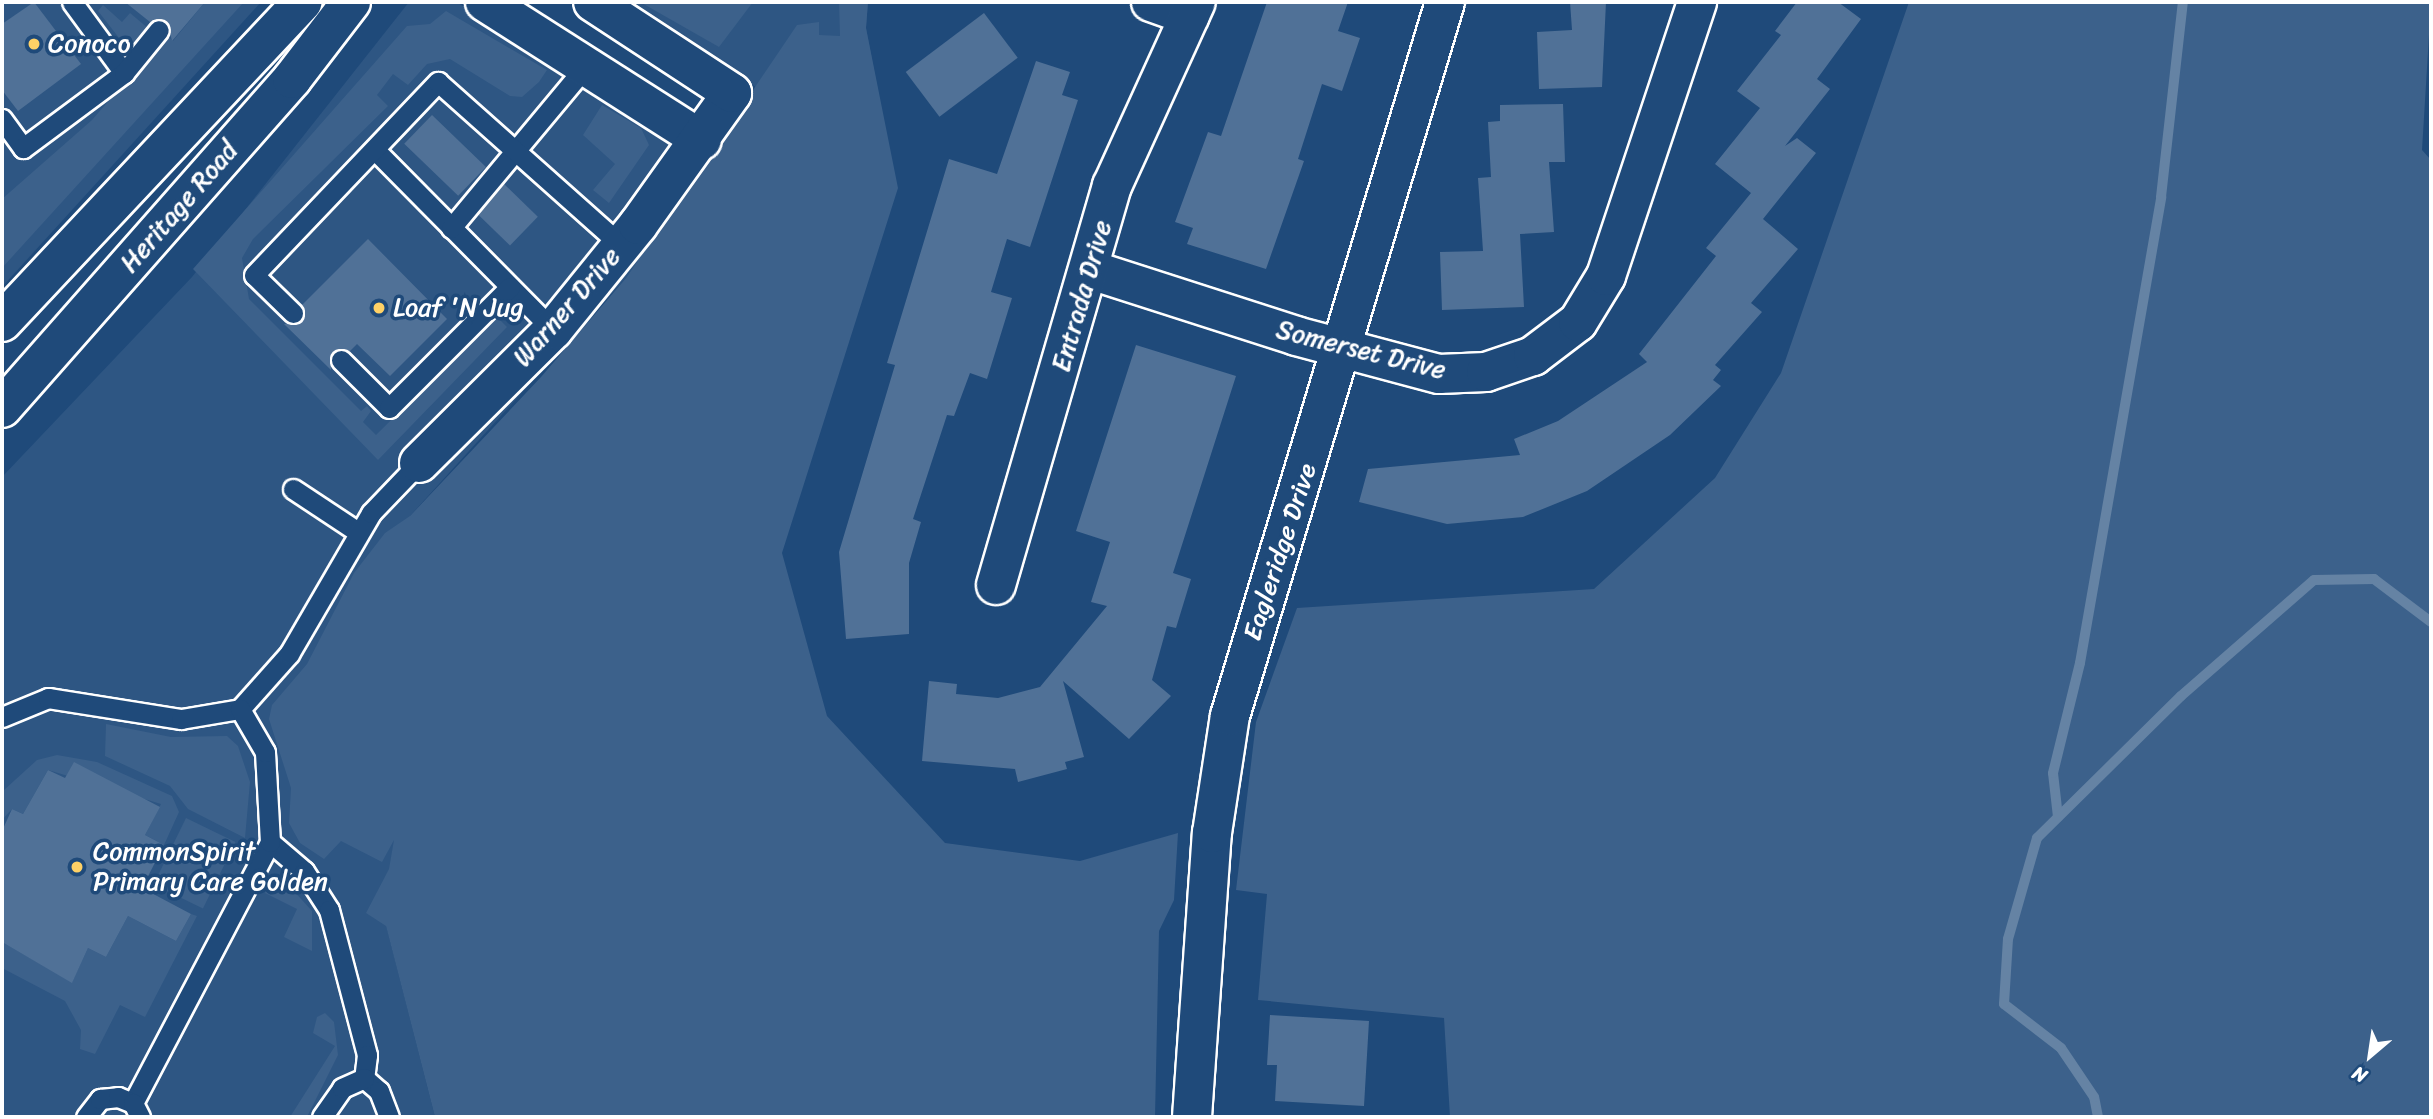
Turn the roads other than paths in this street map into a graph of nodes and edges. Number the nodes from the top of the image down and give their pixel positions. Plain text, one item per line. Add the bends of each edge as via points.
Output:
1 (303, 2) edge
2 (351, 2) edge
3 (485, 2) edge
4 (593, 2) edge
5 (1151, 2) edge
6 (1445, 2) edge
7 (1697, 2) edge
8 (76, 4) edge
9 (1193, 9) edge
10 (159, 30) dead end
11 (586, 66) junction
12 (124, 72) junction
13 (2, 120) edge
14 (702, 140) junction
15 (375, 150) junction
16 (514, 152) junction
17 (452, 228) junction
18 (622, 246) junction
19 (1091, 270) junction
20 (510, 287) junction
21 (293, 313) dead end
22 (2, 322) edge
23 (553, 330) junction
24 (1341, 348) junction
25 (341, 360) dead end
26 (2, 408) edge
27 (419, 463) joint
28 (293, 489) dead end
29 (358, 532) junction
30 (996, 586) dead end
31 (240, 709) junction
32 (2, 717) edge
33 (270, 842) junction
34 (364, 1078) junction
35 (137, 1110) edge
36 (86, 1117) edge
37 (322, 1117) edge
38 (389, 1117) edge
39 (1192, 1117) edge

1 - 22 street, Heritage Road
2 - 26 street, Heritage Road via 308,61
3 - 11 street
4 - 14 street, Warner Drive via 732,93
5 - 9 street, Entrada Drive
6 - 24 street, Eagleridge Drive
7 - 24 street, Somerset Drive via 1627,224 1578,322 1533,356 1486,372 1439,374
8 - 12 lane
9 - 19 street, Entrada Drive via 1112,186
10 - 12 lane
11 - 14 street
11 - 16 lane
12 - 13 lane via 23,148
14 - 18 street, Warner Drive
15 - 16 lane via 438,82
15 - 17 lane
15 - 21 lane via 254,275
16 - 17 lane
16 - 18 lane
17 - 20 lane
18 - 23 street, Warner Drive
19 - 24 street, Somerset Drive
19 - 30 street, Entrada Drive
20 - 23 lane
20 - 25 lane via 389,408
23 - 27 street, Warner Drive
24 - 39 street, Eagleridge Drive via 1230,716 1212,833
27 - 29 lane
28 - 29 lane
29 - 31 lane via 289,654
31 - 32 lane via 181,719 48,698
31 - 33 lane via 265,752
33 - 34 lane via 304,870 329,910 366,1055
33 - 35 lane
34 - 37 lane via 342,1088
34 - 38 lane via 379,1091
35 - 36 lane via 100,1099

